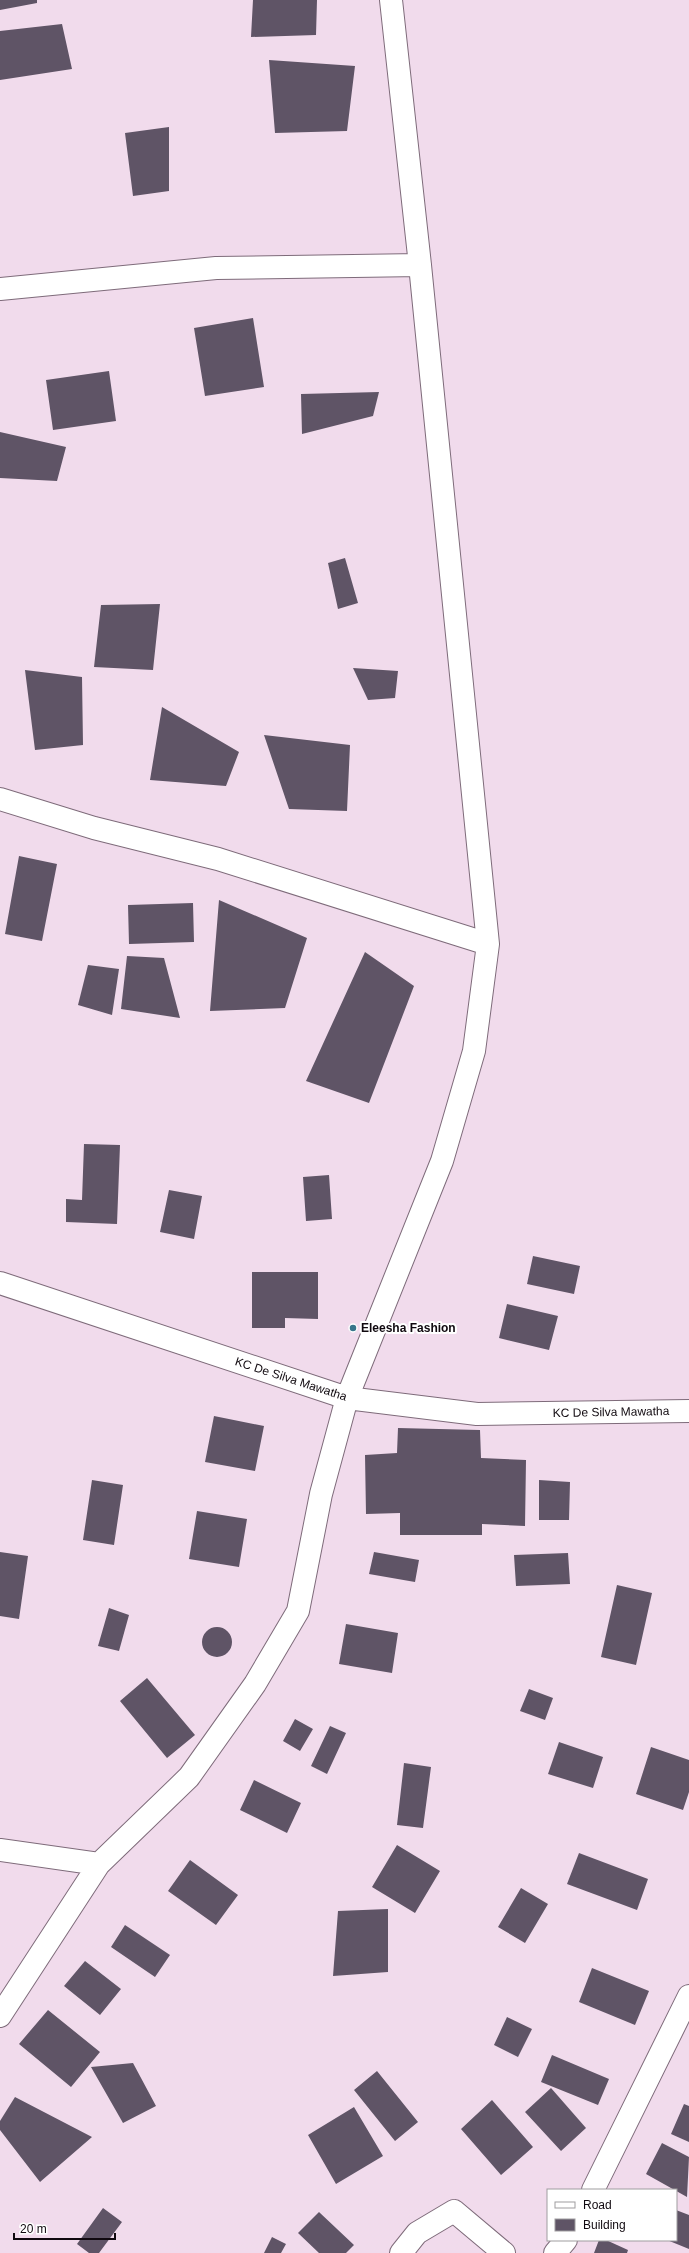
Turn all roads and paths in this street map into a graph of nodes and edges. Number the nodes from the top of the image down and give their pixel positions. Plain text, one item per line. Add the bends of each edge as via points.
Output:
1 (391, 0) edge
2 (420, 265) junction
3 (0, 289) edge
4 (0, 799) edge
5 (488, 944) junction
6 (0, 1283) edge
7 (347, 1398) junction
8 (689, 1411) edge
9 (0, 1850) edge
10 (99, 1864) junction
11 (689, 1996) edge
12 (0, 2016) edge
13 (593, 2189) edge
14 (565, 2241) edge
15 (401, 2253) edge
16 (504, 2253) edge
17 (555, 2253) edge

1 - 2 street
2 - 3 street via 216,268
2 - 5 street
4 - 5 street via 94,828 218,859
5 - 7 street via 474,1051 442,1161
6 - 7 street, KC De Silva Mawatha
7 - 8 street, KC De Silva Mawatha via 477,1414
7 - 10 street via 321,1494 298,1611 256,1684 189,1777
9 - 10 street
10 - 12 street
11 - 13 street
14 - 17 street
15 - 16 street via 416,2233 454,2211

